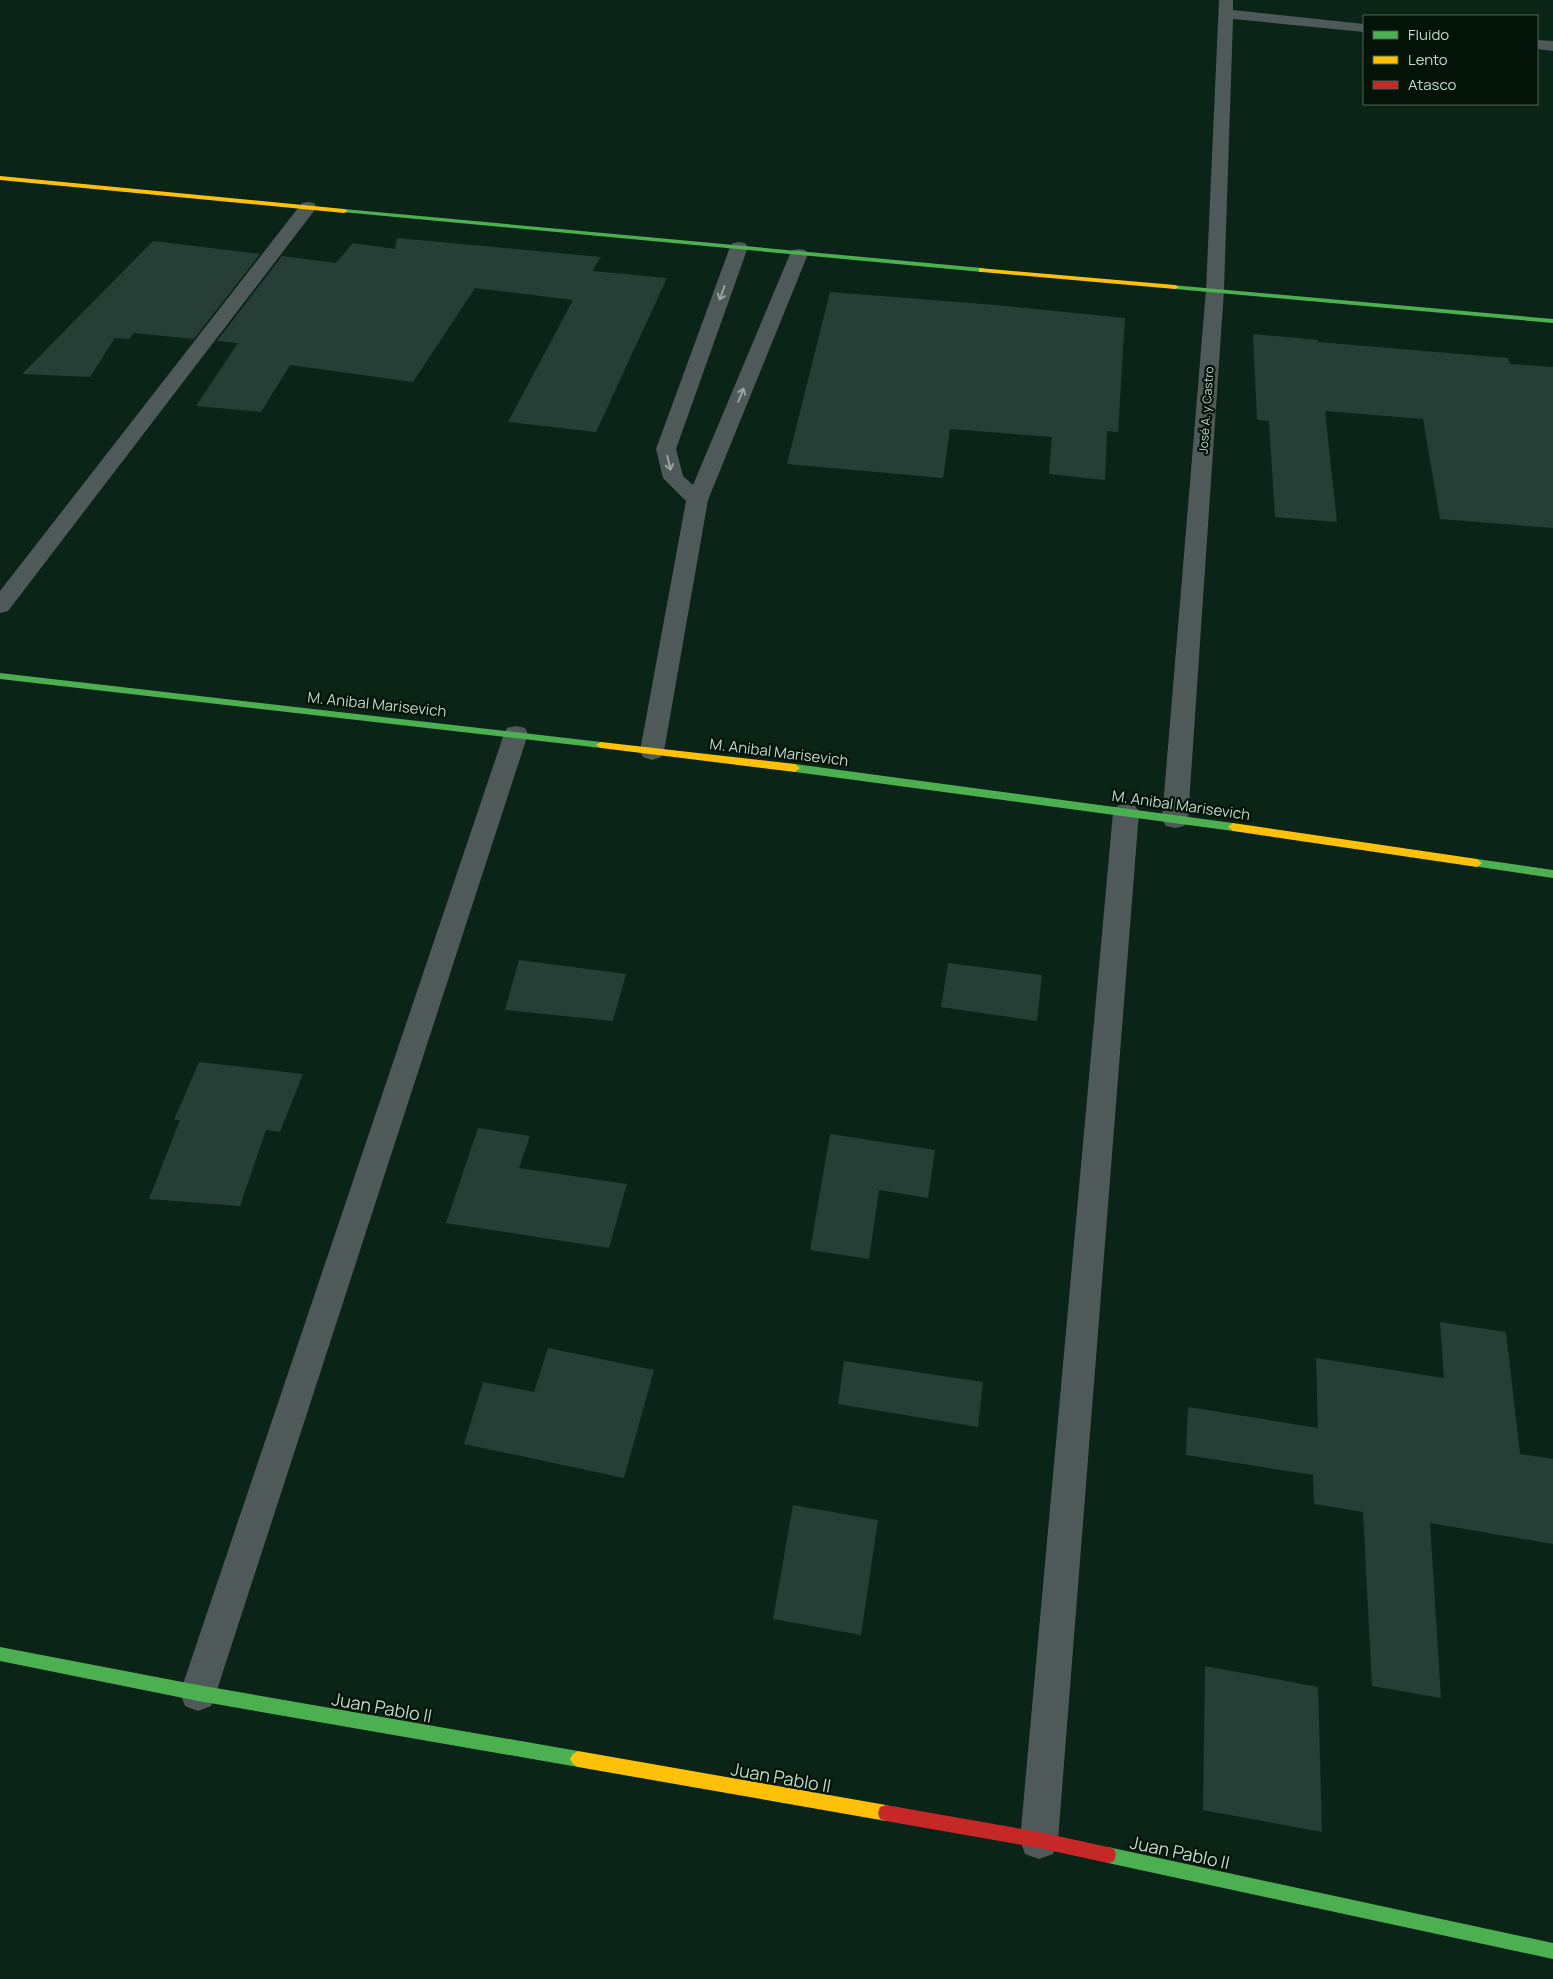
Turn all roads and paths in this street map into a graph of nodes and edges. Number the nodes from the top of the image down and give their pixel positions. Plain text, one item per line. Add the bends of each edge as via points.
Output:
1 (1225, 7) edge
2 (1363, 28) edge
3 (1538, 45) edge
4 (1553, 46) edge
5 (0, 178) edge
6 (308, 207) junction
7 (739, 247) junction
8 (798, 254) junction
9 (1215, 290) junction
10 (1553, 321) edge
11 (697, 500) junction
12 (0, 606) edge
13 (0, 676) edge
14 (516, 734) junction
15 (652, 751) junction
16 (1126, 812) junction
17 (1175, 819) junction
18 (1553, 874) edge
19 (0, 1654) edge
20 (198, 1693) junction
21 (1039, 1840) junction
22 (1553, 1951) edge

1 - 2 street
1 - 9 street, José A. y Castro
3 - 4 street
5 - 6 street
6 - 7 street
6 - 12 street
7 - 8 street
7 -> 11 street via 666,449 672,478
8 - 9 street
11 -> 8 street
9 - 10 street
9 - 17 street, José A. y Castro
11 - 15 street
13 - 14 street, M. Anibal Marisevich
14 - 15 street, M. Anibal Marisevich
14 - 20 street
15 - 16 street, M. Anibal Marisevich
16 - 17 street, M. Anibal Marisevich
16 - 21 street
17 - 18 street, M. Anibal Marisevich
19 - 20 street, Juan Pablo II
20 - 21 street, Juan Pablo II
21 - 22 street, Juan Pablo II

